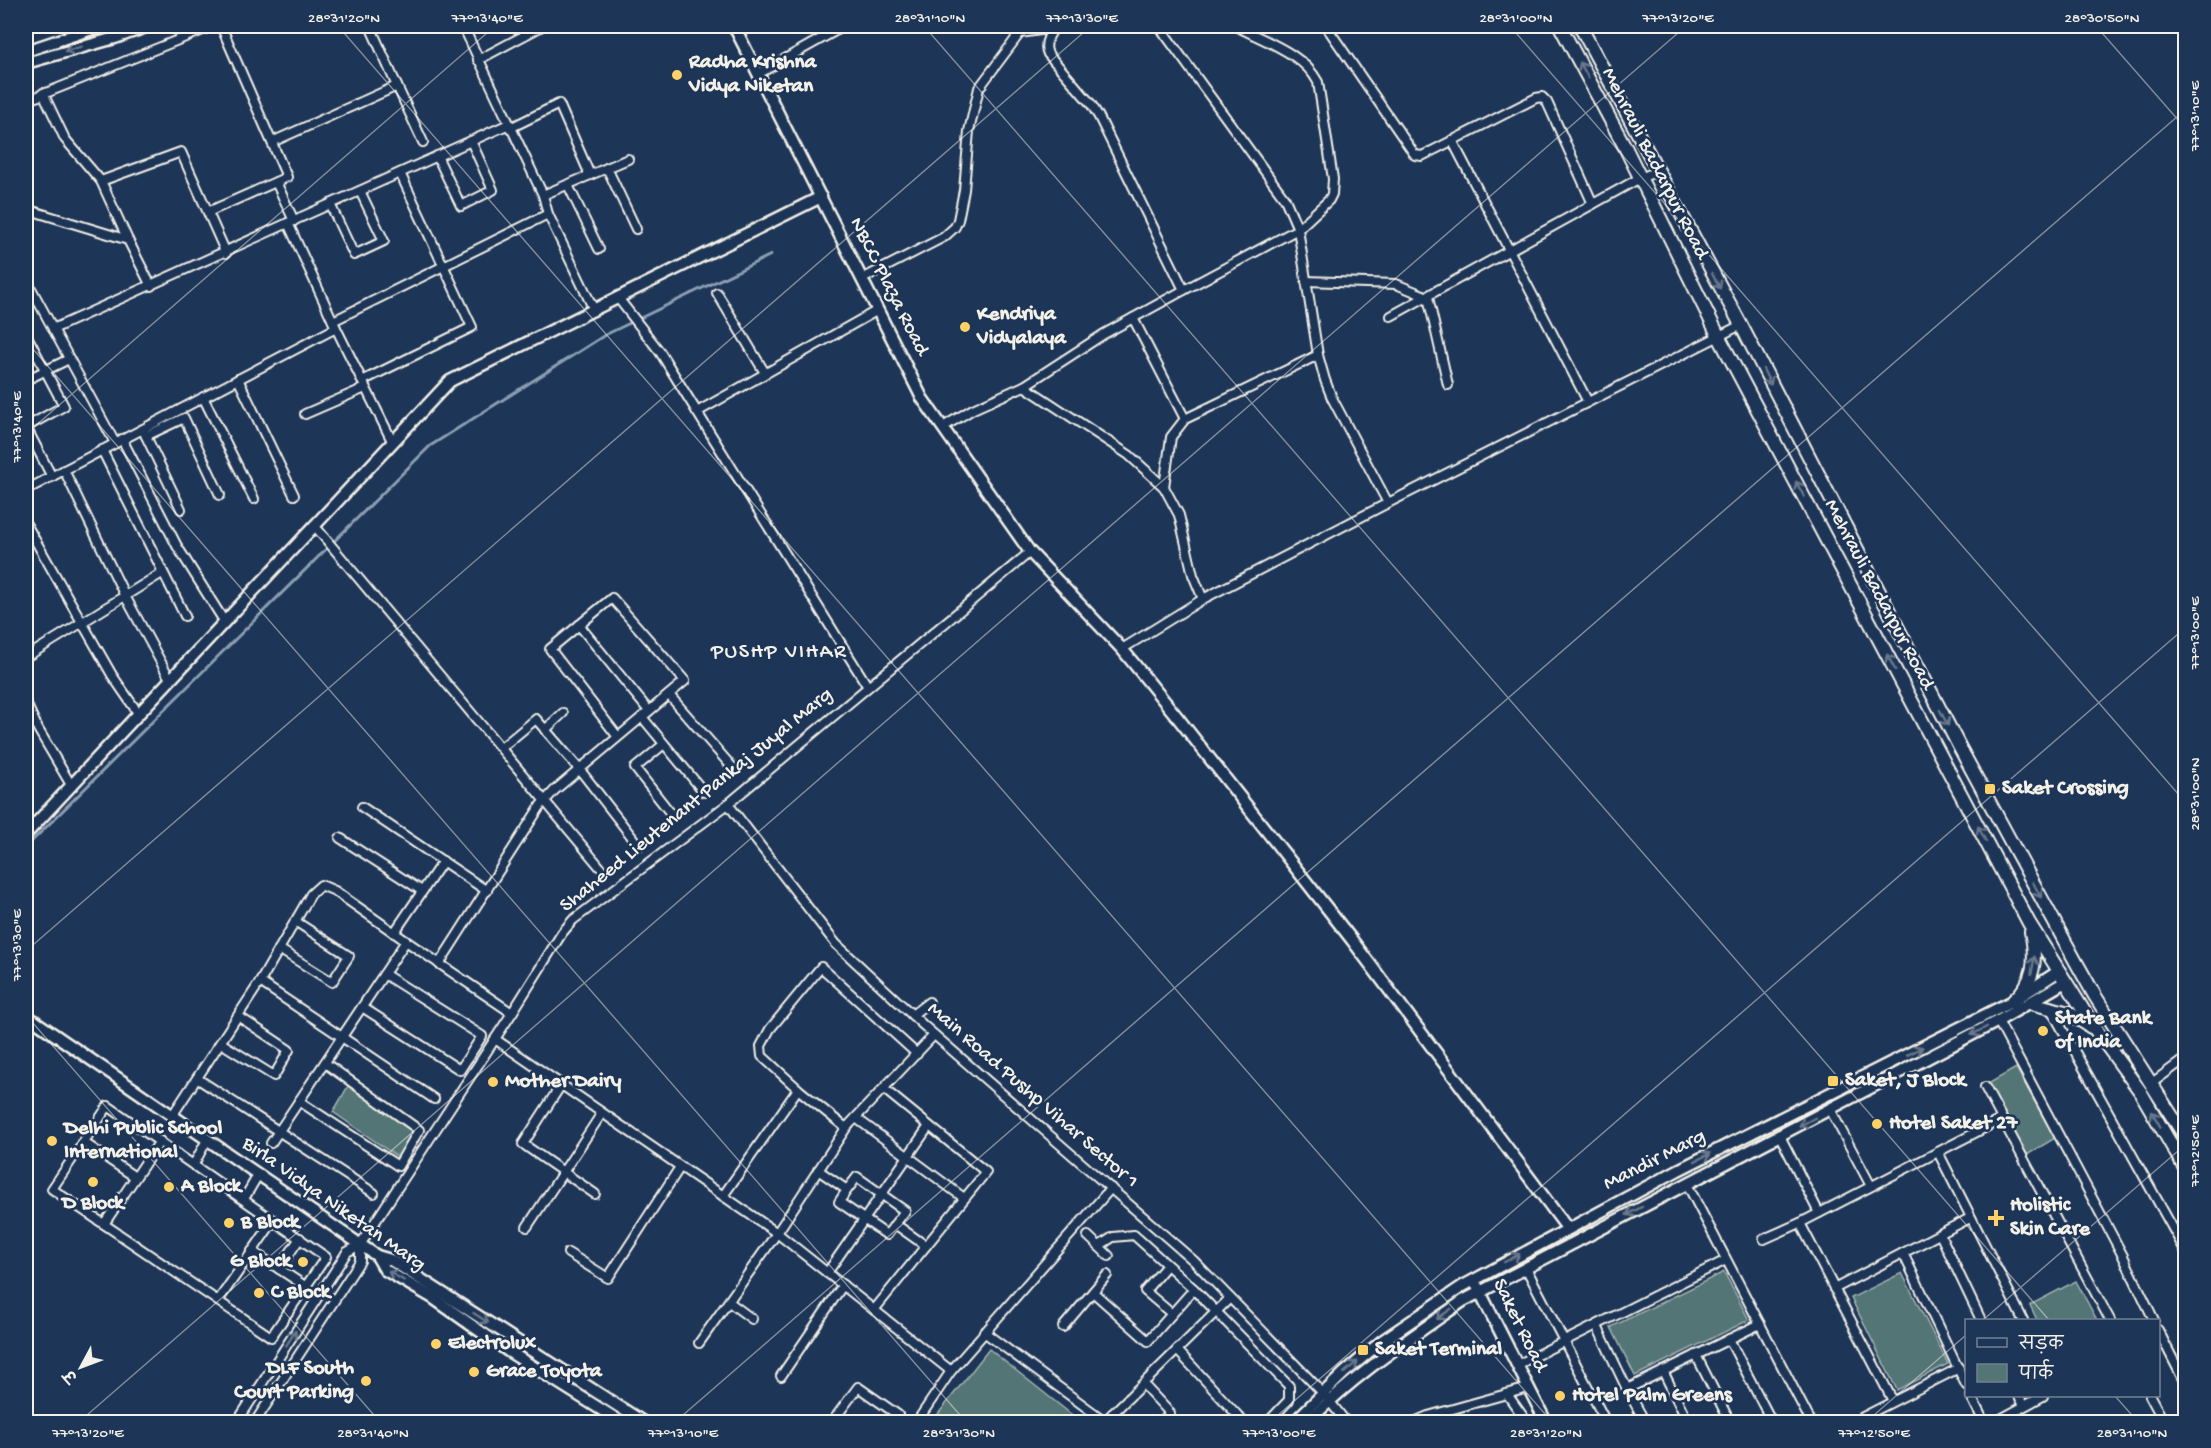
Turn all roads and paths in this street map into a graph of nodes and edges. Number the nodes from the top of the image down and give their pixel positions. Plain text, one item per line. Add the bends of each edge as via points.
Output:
1 (99, 26) edge
2 (149, 26) edge
3 (213, 26) edge
4 (221, 26) edge
5 (370, 26) edge
6 (463, 26) edge
7 (542, 26) edge
8 (734, 26) edge
9 (821, 26) edge
10 (844, 26) edge
11 (1160, 26) edge
12 (1236, 26) edge
13 (1326, 26) edge
14 (1560, 26) edge
15 (1580, 26) edge
16 (137, 27) edge
17 (1055, 27) edge
18 (526, 29) edge
19 (826, 35) junction
20 (26, 51) edge
21 (478, 60) junction
22 (26, 63) edge
23 (758, 74) junction
24 (397, 86) junction
25 (43, 93) junction
26 (26, 101) edge
27 (509, 126) junction
28 (1452, 140) junction
29 (471, 141) junction
30 (272, 142) junction
31 (423, 142) dead end
32 (437, 156) junction
33 (628, 159) dead end
34 (607, 168) junction
35 (1658, 171) junction
36 (400, 173) junction
37 (590, 175) junction
38 (1640, 178) junction
39 (101, 181) junction
40 (276, 182) junction
41 (568, 184) junction
42 (360, 191) junction
43 (543, 195) junction
44 (821, 196) junction
45 (330, 204) junction
46 (1593, 204) junction
47 (26, 209) edge
48 (208, 212) junction
49 (548, 214) junction
50 (291, 222) junction
51 (636, 229) dead end
52 (1298, 229) junction
53 (128, 240) junction
54 (599, 249) dead end
55 (1510, 250) junction
56 (226, 253) junction
57 (445, 266) junction
58 (26, 279) edge
59 (862, 279) junction
60 (1306, 281) junction
61 (151, 286) junction
62 (1184, 290) junction
63 (717, 292) dead end
64 (1428, 297) junction
65 (618, 298) junction
66 (594, 310) junction
67 (878, 310) junction
68 (1391, 316) dead end
69 (1133, 318) junction
70 (334, 325) junction
71 (1741, 325) junction
72 (53, 329) junction
73 (26, 334) edge
74 (1718, 335) junction
75 (1318, 355) junction
76 (69, 359) junction
77 (45, 371) junction
78 (765, 373) junction
79 (238, 379) junction
80 (26, 380) edge
81 (363, 385) junction
82 (1448, 385) dead end
83 (1024, 386) junction
84 (203, 397) junction
85 (1588, 402) junction
86 (697, 412) junction
87 (305, 414) dead end
88 (1185, 419) junction
89 (943, 427) junction
90 (144, 432) junction
91 (118, 441) junction
92 (392, 441) junction
93 (102, 450) junction
94 (64, 470) junction
95 (51, 477) junction
96 (1164, 487) junction
97 (26, 490) edge
98 (220, 495) dead end
99 (294, 495) dead end
100 (254, 500) dead end
101 (1388, 503) junction
102 (181, 509) dead end
103 (26, 524) edge
104 (314, 525) junction
105 (1030, 552) junction
106 (162, 573) junction
107 (124, 594) junction
108 (1203, 599) junction
109 (185, 615) dead end
110 (224, 621) junction
111 (81, 622) junction
112 (579, 625) junction
113 (1122, 649) junction
114 (26, 657) edge
115 (170, 679) junction
116 (868, 687) junction
117 (669, 695) junction
118 (26, 703) edge
119 (650, 711) junction
120 (138, 713) junction
121 (564, 713) dead end
122 (642, 717) junction
123 (545, 730) junction
124 (618, 737) junction
125 (664, 744) junction
126 (501, 748) junction
127 (1960, 748) junction
128 (1942, 758) junction
129 (732, 767) dead end
130 (580, 770) junction
131 (71, 785) junction
132 (704, 792) dead end
133 (545, 801) junction
134 (728, 804) junction
135 (362, 807) dead end
136 (672, 815) dead end
137 (26, 834) edge
138 (340, 838) dead end
139 (639, 846) dead end
140 (443, 861) junction
141 (600, 867) dead end
142 (422, 891) junction
143 (487, 891) junction
144 (296, 921) junction
145 (2029, 923) junction
146 (394, 933) junction
147 (406, 941) junction
148 (279, 949) junction
149 (439, 964) junction
150 (384, 974) junction
151 (2062, 976) junction
152 (260, 982) junction
153 (2013, 1001) junction
154 (929, 1002) dead end
155 (2031, 1003) junction
156 (362, 1007) junction
157 (2050, 1007) junction
158 (512, 1013) junction
159 (26, 1015) edge
160 (912, 1015) junction
161 (238, 1016) junction
162 (1998, 1021) junction
163 (2097, 1032) junction
164 (934, 1035) junction
165 (342, 1038) junction
166 (495, 1039) junction
167 (220, 1043) junction
168 (917, 1054) junction
169 (2186, 1058) edge
170 (325, 1063) junction
171 (198, 1079) junction
172 (2152, 1083) junction
173 (561, 1085) junction
174 (1985, 1087) dead end
175 (798, 1089) junction
176 (884, 1089) junction
177 (434, 1099) dead end
178 (299, 1101) junction
179 (1830, 1109) junction
180 (602, 1113) junction
181 (172, 1116) junction
182 (856, 1118) junction
183 (2002, 1119) junction
184 (929, 1126) junction
185 (846, 1128) junction
186 (279, 1131) junction
187 (1780, 1136) junction
188 (2186, 1138) edge
189 (160, 1140) junction
190 (207, 1140) junction
191 (83, 1142) junction
192 (271, 1143) dead end
193 (1938, 1152) junction
194 (908, 1155) junction
195 (194, 1164) junction
196 (680, 1167) junction
197 (818, 1170) junction
198 (2186, 1170) edge
199 (563, 1171) junction
200 (258, 1175) junction
201 (135, 1177) junction
202 (1687, 1184) junction
203 (1871, 1186) junction
204 (1111, 1188) junction
205 (848, 1190) junction
206 (374, 1193) dead end
207 (595, 1194) dead end
208 (881, 1194) junction
209 (723, 1196) junction
210 (244, 1198) junction
211 (964, 1198) junction
212 (1819, 1212) junction
213 (1970, 1218) junction
214 (864, 1219) junction
215 (274, 1220) junction
216 (1800, 1223) junction
217 (104, 1224) junction
218 (896, 1224) junction
219 (527, 1227) dead end
220 (1567, 1228) junction
221 (777, 1233) junction
222 (1940, 1234) junction
223 (1088, 1236) dead end
224 (300, 1238) junction
225 (1764, 1239) dead end
226 (360, 1245) junction
227 (926, 1246) junction
228 (1099, 1246) junction
229 (252, 1251) junction
230 (2186, 1252) edge
231 (568, 1253) dead end
232 (1903, 1253) junction
233 (377, 1256) junction
234 (1110, 1256) dead end
235 (1726, 1260) junction
236 (1167, 1265) junction
237 (1526, 1268) junction
238 (279, 1269) junction
239 (827, 1273) junction
240 (1107, 1275) dead end
241 (1474, 1279) junction
242 (843, 1285) junction
243 (305, 1286) junction
244 (1194, 1289) junction
245 (1834, 1289) junction
246 (1093, 1292) junction
247 (1480, 1292) junction
248 (1230, 1298) junction
249 (218, 1301) junction
250 (729, 1302) junction
251 (874, 1310) junction
252 (1217, 1311) junction
253 (1172, 1314) junction
254 (752, 1319) dead end
255 (1981, 1319) edge
256 (2022, 1319) edge
257 (2109, 1319) edge
258 (2154, 1319) edge
259 (1760, 1324) junction
260 (1597, 1326) junction
261 (1064, 1327) dead end
262 (984, 1332) junction
263 (2160, 1334) edge
264 (1729, 1339) junction
265 (1565, 1342) junction
266 (699, 1343) dead end
267 (1177, 1350) junction
268 (1696, 1355) junction
269 (1517, 1365) junction
270 (1959, 1368) junction
271 (951, 1371) junction
272 (1663, 1371) junction
273 (781, 1376) dead end
274 (1965, 1383) edge
275 (1143, 1384) junction
276 (2186, 1385) edge
277 (1528, 1388) junction
278 (1627, 1389) junction
279 (1508, 1394) junction
280 (1327, 1397) junction
281 (1972, 1397) edge
282 (2020, 1397) edge
283 (2040, 1397) edge
284 (2151, 1397) edge
285 (1893, 1401) junction
286 (2024, 1406) junction
287 (1112, 1414) junction
288 (1241, 1419) dead end
289 (2186, 1419) edge
290 (237, 1422) edge
291 (255, 1422) edge
292 (621, 1422) edge
293 (643, 1422) edge
294 (832, 1422) edge
295 (897, 1422) edge
296 (919, 1422) edge
297 (1105, 1422) edge
298 (1127, 1422) edge
299 (1162, 1422) edge
300 (1268, 1422) edge
301 (1294, 1422) edge
302 (1308, 1422) edge
303 (1346, 1422) edge
304 (1414, 1422) edge
305 (1527, 1422) edge
306 (1545, 1422) edge
307 (1606, 1422) edge
308 (1645, 1422) edge
309 (1688, 1422) edge
310 (1730, 1422) edge
311 (1772, 1422) edge
312 (1811, 1422) edge
313 (1853, 1422) edge
314 (1984, 1422) edge
315 (1995, 1422) edge
316 (2164, 1422) edge
317 (2178, 1422) edge

1 - 20 street
2 - 16 street
3 - 25 street
4 - 30 street
5 - 24 street
6 - 21 street
7 - 18 street
8 - 23 street, NBCC Plaza Road
9 - 19 street
10 - 19 street
11 - 52 street via 1285,199
12 - 52 street via 1303,62 1318,82 1332,194
13 - 28 street via 1415,155 1422,156
38 -> 14 main road, Mehrauli Badarpur Road
15 - 35 main road, Mehrauli Badarpur Road
16 -> 22 street via 115,38
17 - 59 street via 1020,33 980,88 969,131 964,190 955,227 944,237
17 - 62 street via 1045,48 1099,117
18 - 21 street
19 - 23 street
21 - 27 street
23 - 44 street, NBCC Plaza Road
24 - 30 street
24 - 31 street
25 - 26 street
25 - 39 street via 65,139
27 - 29 street
27 - 37 street via 559,104
27 - 43 street
28 - 46 street via 1542,97
28 - 55 street
29 - 32 street
29 - 32 street via 493,190 461,206
30 - 40 street via 287,177
32 - 36 street
33 - 34 street
34 - 37 street
34 - 51 street
35 - 38 street
35 -> 71 main road, Mehrauli Badarpur Road
36 - 42 street
36 - 57 street
37 - 41 street
38 - 46 street
38 - 74 main road, Mehrauli Badarpur Road
39 - 48 street via 182,152
39 - 53 street
40 - 48 street
40 - 50 street
41 - 43 street
41 - 54 street
42 - 45 street
42 - 45 street via 384,241 354,255
43 - 49 street
44 - 59 street, NBCC Plaza Road
44 - 65 street
45 - 50 street
46 - 55 street
47 - 53 street
48 - 56 street
49 - 57 street
49 - 66 street
50 - 56 street
50 - 70 street
52 - 60 street
52 - 62 street
53 - 61 street
55 - 64 street
55 - 85 street
56 - 61 street
57 - 70 street
57 - 81 street via 472,327
58 - 72 street
59 - 67 street, NBCC Plaza Road
60 - 64 street via 1396,284
60 - 75 street
61 - 72 street
62 - 69 street
63 - 78 street
64 - 68 street
64 - 82 street
65 - 66 street
65 - 86 street via 660,352
66 - 92 street via 450,381
67 - 78 street
67 - 89 street, NBCC Plaza Road via 922,398
69 - 83 street
69 - 88 street
70 - 79 street
70 - 81 street
71 - 74 street
71 -> 127 main road, Mehrauli Badarpur Road
72 - 76 street
73 - 77 street
74 - 85 street
128 -> 74 main road, Mehrauli Badarpur Road
75 - 88 street
75 - 101 street via 1332,398
76 - 77 street
76 - 91 street
77 - 80 street
77 - 95 street via 64,406 26,427
78 - 86 street
79 - 84 street
79 - 99 street
81 - 87 street
81 - 92 street
83 - 89 street
83 - 96 street via 1129,455
84 - 90 street
84 - 100 street
85 - 101 street
86 - 116 street
88 - 96 street via 1171,437
89 - 105 street, NBCC Plaza Road
90 - 91 street
90 - 98 street via 184,418
90 - 102 street
91 - 93 street
91 - 110 street
92 - 104 street
93 - 94 street
93 - 106 street
94 - 95 street
94 - 107 street
95 - 97 street
96 - 108 street via 1179,515 1193,575
101 - 108 street
103 - 111 street
104 - 110 street
104 - 126 street
105 - 113 street, NBCC Plaza Road
105 - 116 street, Shaheed Lieutenant Pankaj Juyal Marg
106 - 107 street
106 - 109 street
107 - 111 street
107 - 115 street
108 - 113 street
110 - 115 street
111 - 114 street
111 - 120 street
112 - 117 street via 612,598 685,681
112 - 119 street
112 - 124 street via 550,649
113 - 220 street, NBCC Plaza Road via 1352,940
115 - 120 street
116 - 134 street, Shaheed Lieutenant Pankaj Juyal Marg
117 - 119 street
117 - 129 street
118 - 131 street
119 - 122 street
120 - 131 street
121 - 123 street
122 - 124 street
122 - 125 street
123 - 126 street via 536,719
123 - 130 street
124 - 130 street
125 - 132 street
125 - 136 street via 635,768
126 - 133 street
127 - 128 main road
127 -> 172 main road, Mehrauli Badarpur Road via 2094,996
145 -> 128 main road, Mehrauli Badarpur Road
130 - 133 street
130 - 139 street
131 - 137 street
133 - 141 street
133 - 143 street
134 - 158 street, Shaheed Lieutenant Pankaj Juyal Marg via 573,920
134 - 160 street, Main Road Pushp Vihar Sector 1 via 836,944
135 - 140 street
138 - 142 street
140 - 142 street
140 - 143 street
142 - 146 street
143 - 149 street
144 - 146 street via 311,894 321,885
144 - 148 street
144 - 148 street via 349,956 332,982
145 - 151 main road, Mehrauli Badarpur Road
153 -> 145 main road via 2025,988 2034,966
146 - 147 street
147 - 149 street
147 - 150 street
148 - 152 street
149 - 158 street
150 - 156 street
150 - 156 street via 482,1036 460,1070
151 - 153 street, Mandir Marg
151 - 155 street, Mandir Marg
151 - 163 main road, Mehrauli Badarpur Road
152 - 161 street
152 - 165 street
220 -> 153 street, Mandir Marg
154 - 160 street
155 - 157 main road
155 - 162 street, Mandir Marg
156 - 165 street
157 - 163 main road via 2069,1013
157 - 230 street
158 - 166 street, Shaheed Lieutenant Pankaj Juyal Marg
159 - 181 street, Birla Vidya Niketan Marg
160 - 164 street, Main Road Pushp Vihar Sector 1
161 - 167 street
161 - 167 street via 289,1050 274,1076
162 -> 179 street, Mandir Marg
162 - 258 street
198 -> 163 main road, Mehrauli Badarpur Road via 2139,1091
164 - 168 street
164 - 204 street, Main Road Pushp Vihar Sector 1
165 - 170 street
165 - 177 street
166 - 173 street
166 - 226 street, Shaheed Lieutenant Pankaj Juyal Marg
167 - 171 street
168 - 175 street via 821,967 770,1029 761,1046 762,1056
168 - 176 street
169 - 172 street
170 - 178 street
170 - 178 street via 419,1130 398,1166
171 - 181 street
171 - 186 street
172 - 188 main road
173 - 180 street
173 - 199 street via 523,1144
174 - 183 street
175 - 185 street
175 - 209 street
176 - 182 street
176 - 184 street
178 - 186 street
179 -> 187 street, Mandir Marg
179 - 203 street
180 - 196 street
180 - 199 street
181 - 190 street, Birla Vidya Niketan Marg
182 - 185 street
182 - 194 street
183 - 193 street
183 - 257 street
184 - 194 street
184 - 211 street via 986,1172
185 - 197 street
186 - 192 street
186 - 206 street
187 - 202 street, Mandir Marg
187 - 212 street
189 - 191 street via 108,1106
189 - 195 street
189 - 201 street
190 - 195 street
190 - 200 street, Birla Vidya Niketan Marg
191 - 201 street
191 - 217 street via 52,1189
193 - 203 street
193 - 213 street
194 - 208 street
194 - 211 street
195 - 210 street
196 - 209 street
196 - 231 street via 608,1278
197 - 205 street
197 - 221 street
199 - 207 street
199 - 219 street
200 - 210 street
200 - 226 street, Birla Vidya Niketan Marg
201 - 217 street
202 - 235 street
202 -> 237 street, Mandir Marg
203 - 212 street
204 - 248 street, Main Road Pushp Vihar Sector 1
204 - 262 street
205 - 208 street via 857,1177
205 - 214 street via 839,1202
208 - 214 street
208 - 218 street via 905,1211
209 - 221 street
210 - 215 street
211 - 227 street
212 - 216 street
213 - 222 street
213 - 256 street
214 - 218 street via 887,1235
214 - 239 street
215 - 224 street
215 - 229 street
216 - 225 street
216 - 245 street
217 - 249 street
218 - 227 street
241 -> 220 street, Mandir Marg
221 - 239 street
221 - 250 street
222 - 232 street
222 - 255 street
223 - 228 street
224 - 238 street
224 - 243 street via 326,1257
226 - 233 street, Birla Vidya Niketan Marg
290 -> 226 street, Shaheed Lieutenant Pankaj Juyal Marg via 347,1252
226 - 291 street, Shaheed Lieutenant Pankaj Juyal Marg via 360,1261
227 - 251 street
228 - 234 street
228 - 236 street via 1113,1237 1134,1235
229 - 238 street
229 - 249 street
232 - 245 street
232 - 270 street
292 -> 233 street, Birla Vidya Niketan Marg via 385,1270
233 -> 293 street via 391,1260
235 - 259 street
235 - 260 street
236 - 244 street
236 - 253 street via 1145,1291
237 - 247 street, Mandir Marg
237 - 265 street
238 - 243 street
239 - 242 street
240 - 246 street
241 - 247 street, Saket Road
280 -> 241 street, Mandir Marg via 1344,1373 1382,1341
242 - 251 street
242 - 273 street
243 - 249 street via 271,1337
244 - 252 street
244 - 253 street
245 - 285 street
246 - 253 street via 1148,1341
246 - 261 street
247 - 269 street, Saket Road
247 -> 280 street, Mandir Marg
248 - 252 street
248 - 280 street, Main Road Pushp Vihar Sector 1
250 - 254 street
250 - 266 street
251 - 271 street
252 - 267 street
252 - 300 street via 1289,1386 1289,1401
259 - 264 street
259 - 312 street
260 - 265 street
260 - 278 street
262 - 271 street
262 - 297 street
263 - 276 street
264 - 268 street
264 - 311 street
265 - 269 street
265 - 307 street
267 - 275 street
267 - 288 street
268 - 272 street
268 - 310 street
269 - 277 street, Saket Road
270 - 274 street
270 - 285 street
271 - 296 street
272 - 278 street
272 - 309 street
275 - 287 street
275 - 299 street via 1170,1413
277 - 279 street
277 - 306 street, Saket Road
278 - 308 street
279 - 304 street
279 - 305 street
280 - 301 street, Mandir Marg
280 - 302 street, Mandir Marg
280 - 303 street, Main Road Pushp Vihar Sector 1
281 - 314 street
282 - 286 street
283 - 286 street
284 - 316 street
285 - 313 street
286 - 315 street
287 - 297 street
287 - 298 street
289 - 317 street
294 - 295 street via 858,1387 898,1415

